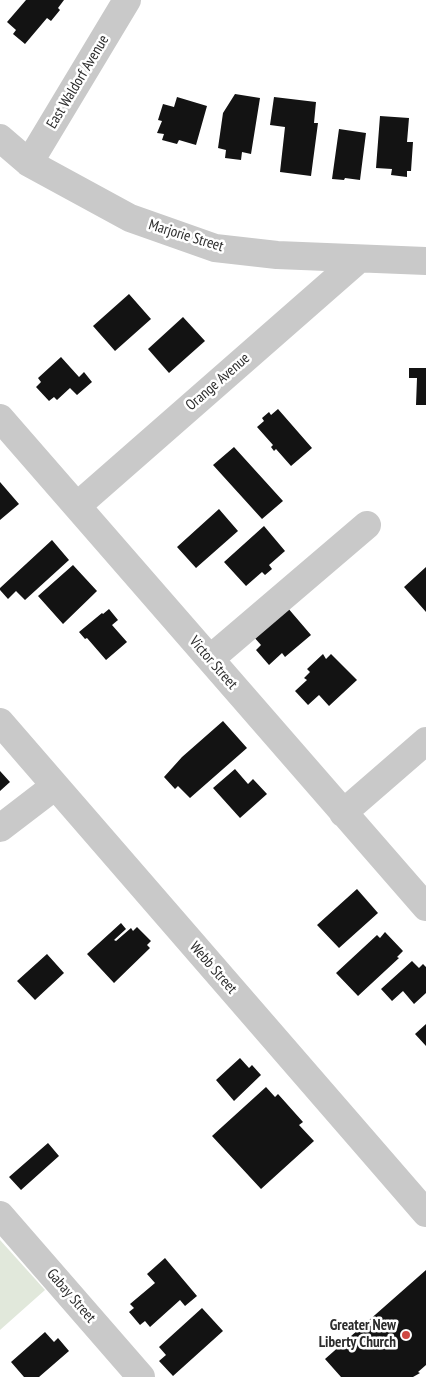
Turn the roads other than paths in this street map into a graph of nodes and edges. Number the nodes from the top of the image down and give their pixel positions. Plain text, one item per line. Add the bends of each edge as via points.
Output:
1 (127, 0) edge
2 (0, 138) edge
3 (29, 163) junction
4 (359, 259) junction
5 (426, 261) edge
6 (0, 418) edge
7 (77, 506) junction
8 (367, 525) dead end
9 (210, 659) junction
10 (0, 722) edge
11 (426, 741) edge
12 (55, 786) junction
13 (343, 813) junction
14 (0, 828) edge
15 (426, 907) edge
16 (426, 1213) edge
17 (0, 1215) edge
18 (141, 1377) edge

1 - 3 street, East Waldorf Avenue
2 - 3 street, Marjorie Street
3 - 4 street, Marjorie Street via 130,218 215,248
4 - 5 street, Marjorie Street
4 - 7 street, Orange Avenue
6 - 7 street, Victor Street
7 - 9 street, Victor Street
8 - 9 street
9 - 13 street, Victor Street
10 - 12 street, Webb Street
11 - 13 street
12 - 14 street
12 - 16 street, Webb Street
13 - 15 street, Victor Street
17 - 18 street, Gabay Street

